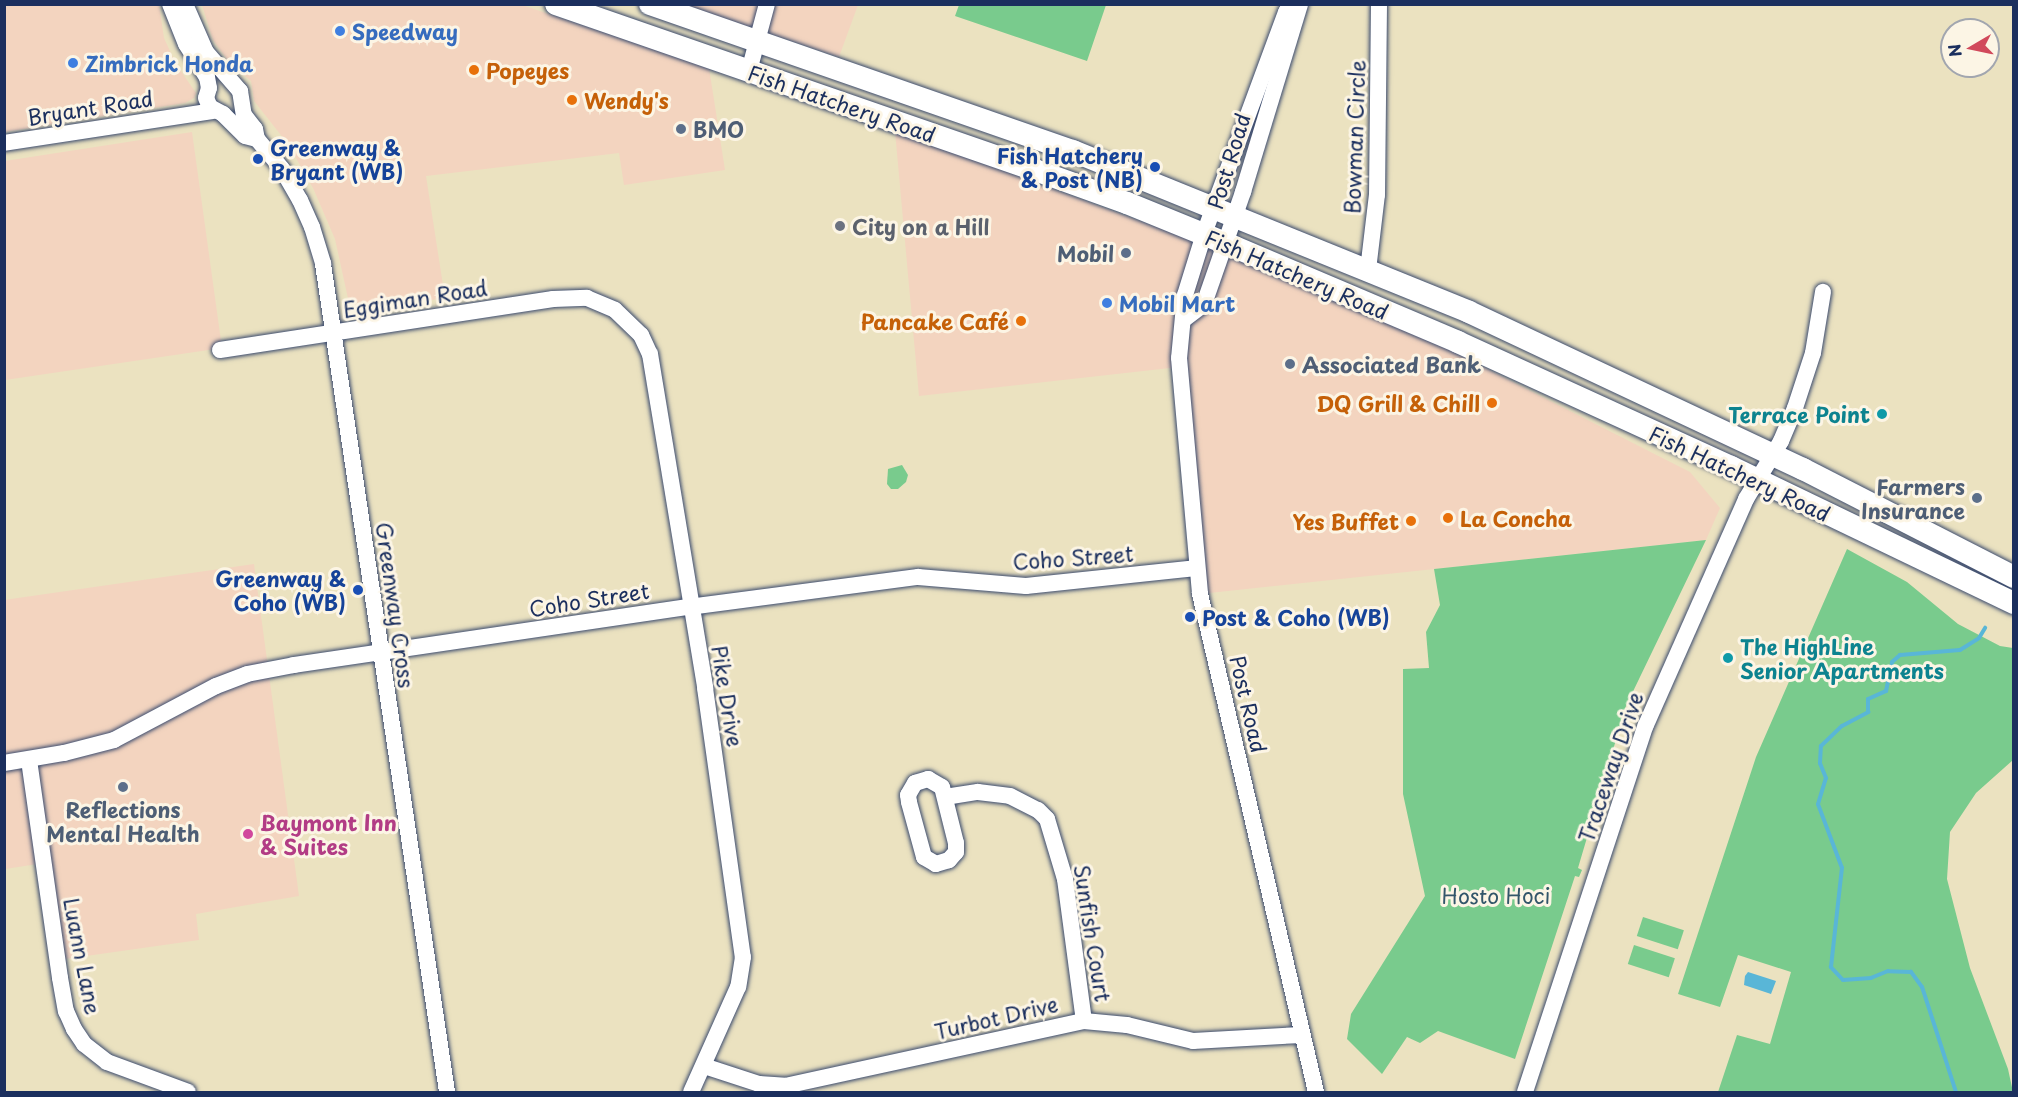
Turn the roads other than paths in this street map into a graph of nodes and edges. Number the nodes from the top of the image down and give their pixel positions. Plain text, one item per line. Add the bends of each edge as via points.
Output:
1 (170, 4) edge
2 (185, 4) edge
3 (556, 4) edge
4 (650, 4) edge
5 (767, 4) edge
6 (1291, 4) edge
7 (1300, 4) edge
8 (1379, 4) edge
9 (757, 41) junction
10 (749, 71) junction
11 (228, 80) junction
12 (241, 95) junction
13 (213, 103) junction
14 (968, 113) junction
15 (922, 131) junction
16 (257, 140) junction
17 (4, 143) edge
18 (1212, 208) junction
19 (1234, 217) junction
20 (1204, 234) junction
21 (1225, 243) junction
22 (1368, 270) junction
23 (1823, 292) dead end
24 (615, 310) joint
25 (1183, 320) junction
26 (335, 334) junction
27 (1532, 340) junction
28 (1458, 342) junction
29 (220, 350) dead end
30 (1764, 468) junction
31 (1197, 568) junction
32 (2013, 577) edge
33 (2013, 603) edge
34 (689, 607) junction
35 (381, 653) junction
36 (29, 760) junction
37 (4, 763) edge
38 (945, 797) junction
39 (1084, 1021) junction
40 (1302, 1035) junction
41 (704, 1066) junction
42 (188, 1092) edge
43 (447, 1092) edge
44 (691, 1092) edge
45 (1316, 1092) edge
46 (1525, 1092) edge

1 - 13 street, Greenway Cross via 186,45 207,77
2 - 11 street, Greenway Cross via 206,52
3 - 10 main road, Fish Hatchery Road
4 - 9 main road, Fish Hatchery Road
5 - 9 street
6 - 18 street, Post Road
7 - 19 street, Post Road
8 - 22 street, Bowman Circle via 1377,195
9 - 10 street
9 - 14 main road, Fish Hatchery Road
10 - 15 main road, Fish Hatchery Road
11 - 12 street, Greenway Cross
11 - 13 street, Bryant Road via 217,81
12 - 13 street via 238,107
12 - 16 street, Greenway Cross via 244,115 255,129
13 - 16 street, Greenway Cross via 245,136
13 - 17 street, Bryant Road via 182,116
14 - 15 main road via 927,124
14 - 18 main road, Fish Hatchery Road
15 - 20 main road, Fish Hatchery Road
16 - 26 street, Greenway Cross via 282,169 312,226
18 - 19 main road, Fish Hatchery Road
18 - 20 street, Post Road
19 - 21 street, Post Road
19 - 22 main road, Fish Hatchery Road
20 - 21 main road, Fish Hatchery Road
20 - 25 street, Post Road via 1185,296
21 - 25 street, Post Road via 1204,304
21 - 28 main road, Fish Hatchery Road
22 - 27 main road, Fish Hatchery Road
23 - 30 street, Traceway Drive via 1811,361 1795,408
24 - 26 street, Eggiman Road via 587,298 553,299
24 - 34 street, Pike Drive via 641,335 650,354
25 - 31 street, Post Road via 1179,367
26 - 29 street, Eggiman Road
26 - 35 street, Greenway Cross
27 - 28 main road via 1478,333 1463,336
27 - 30 main road, Fish Hatchery Road
28 - 30 main road, Fish Hatchery Road
30 - 32 main road, Fish Hatchery Road via 1803,469
30 - 33 main road, Fish Hatchery Road
30 - 46 street, Traceway Drive via 1746,499 1646,725
31 - 34 street, Coho Street via 1026,586 918,577
31 - 40 street, Post Road
34 - 35 street, Coho Street
34 - 41 street, Pike Drive via 705,688 742,957 738,987
35 - 36 street, Coho Street via 247,674 216,686 114,740
35 - 43 street, Greenway Cross
36 - 37 street, Coho Street
36 - 42 street, Luann Lane via 60,978 74,1029 84,1044 107,1062
38 - 38 street via 942,787 928,779 915,783 908,795 924,857 936,864 949,860 956,852
38 - 39 street, Sunfish Court via 978,792 1010,796 1047,819 1065,879
39 - 40 street, Turbot Drive via 1127,1025 1193,1041
39 - 41 street, Turbot Drive via 785,1086 759,1084
40 - 45 street, Post Road
41 - 44 street, Pike Drive

